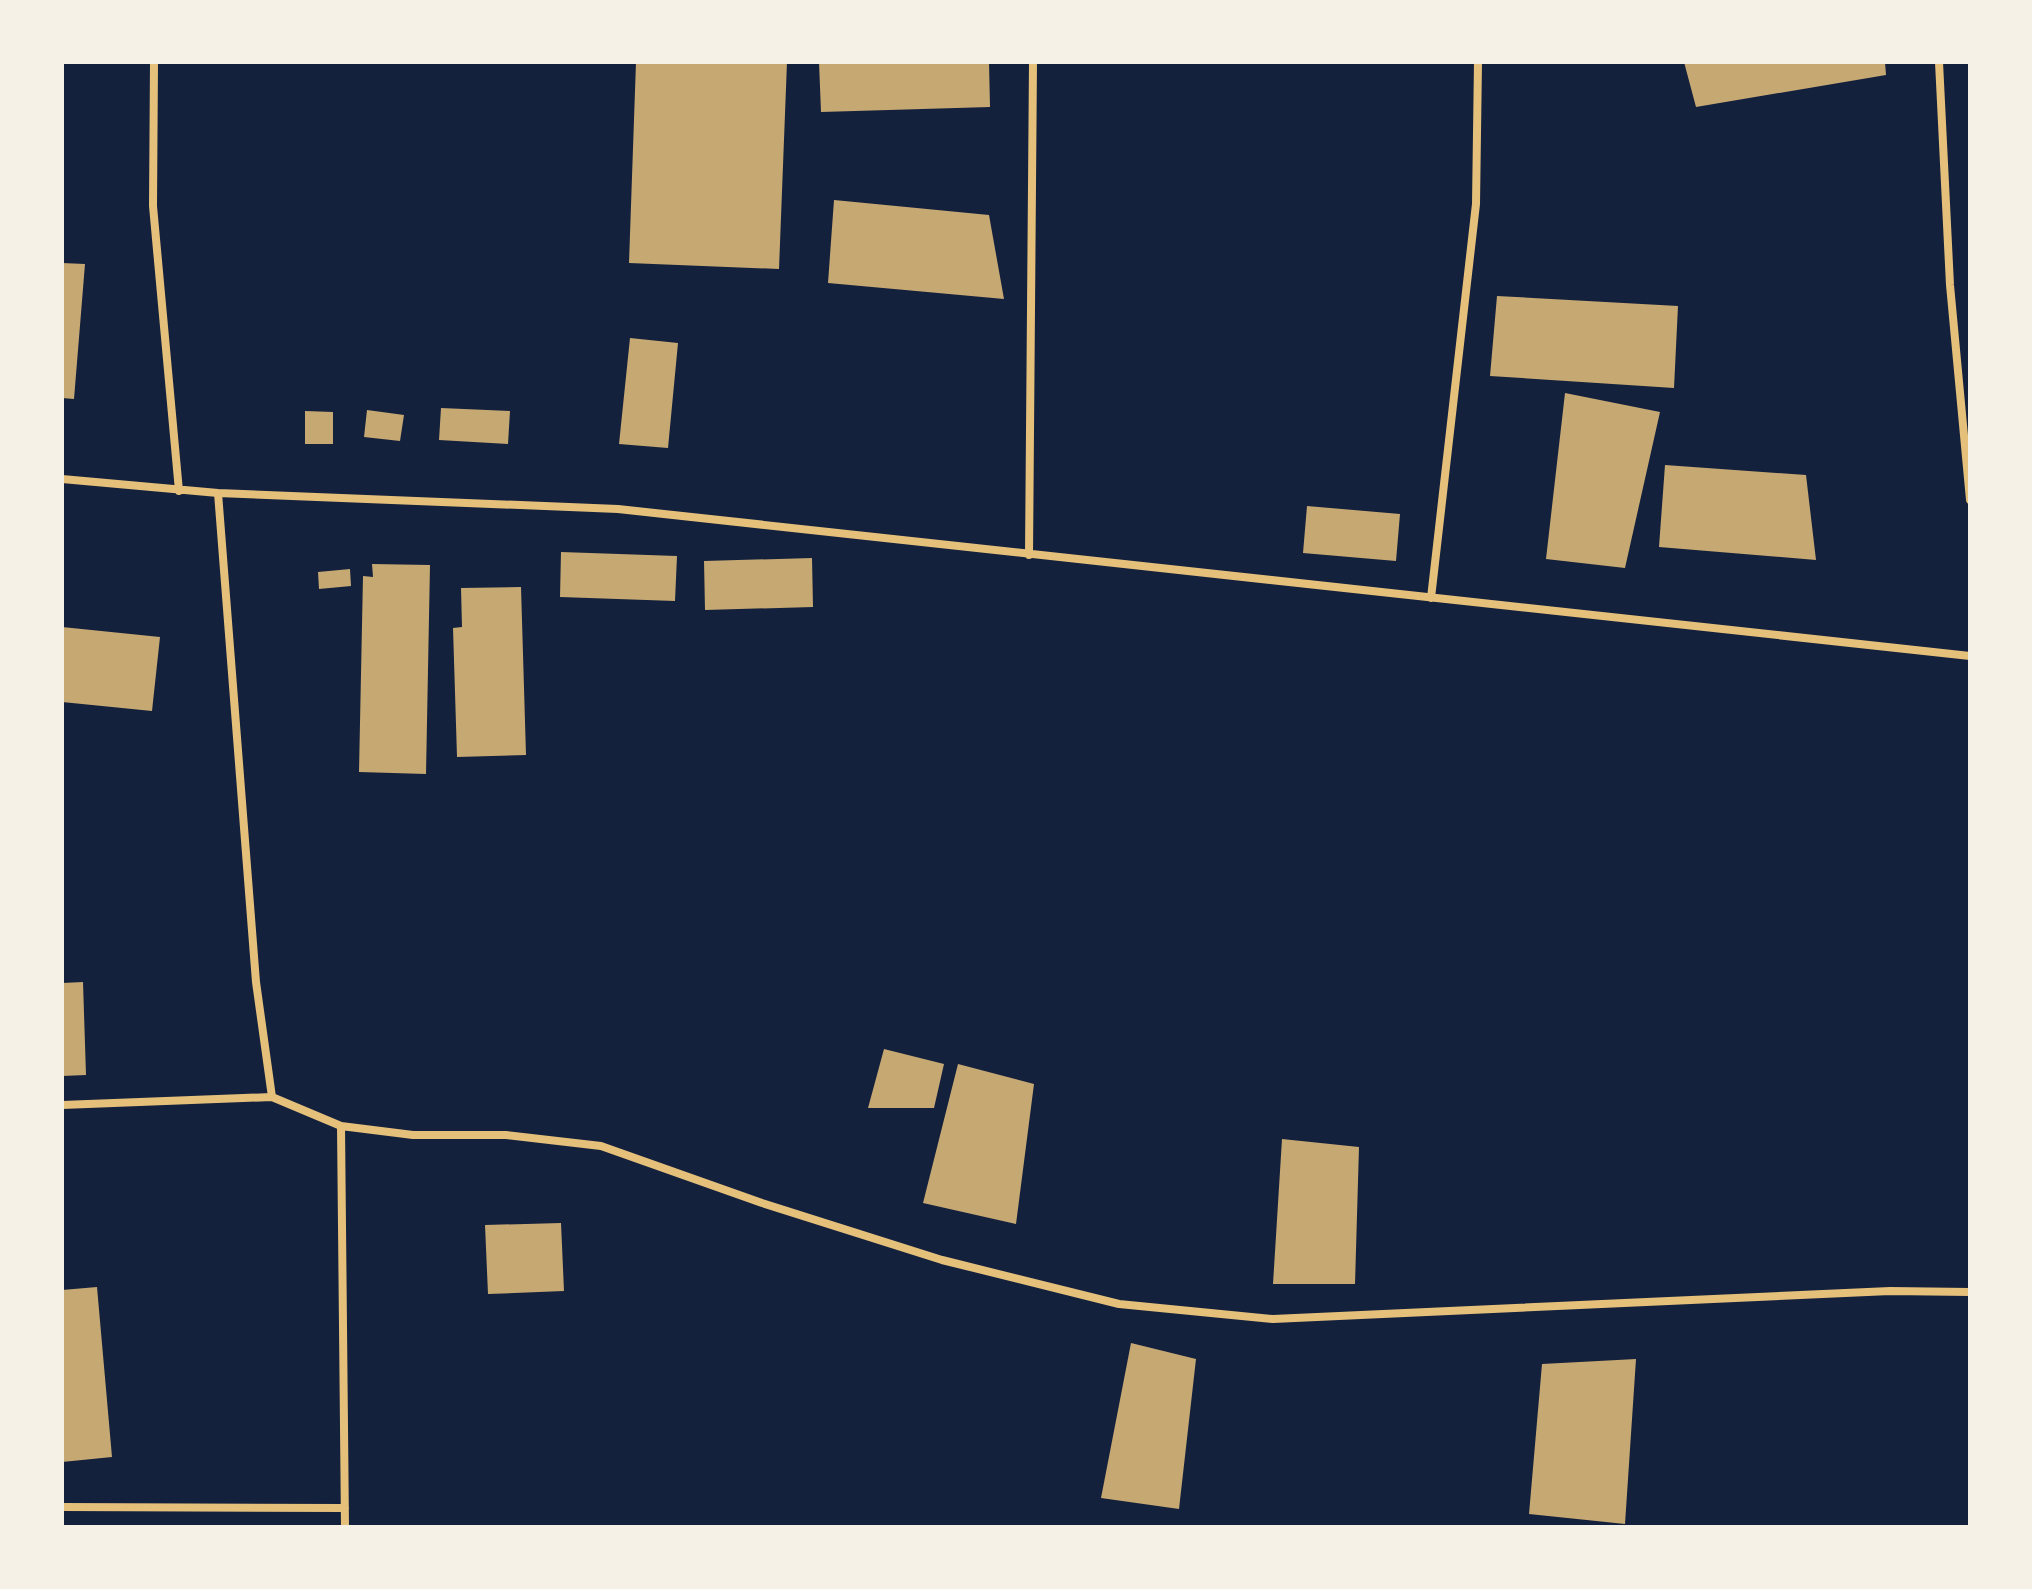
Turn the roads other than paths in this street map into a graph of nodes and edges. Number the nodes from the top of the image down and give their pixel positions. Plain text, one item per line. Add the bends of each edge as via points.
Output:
1 (154, 62) edge
2 (1033, 62) edge
3 (1478, 62) edge
4 (1939, 62) edge
5 (62, 479) edge
6 (179, 491) junction
7 (218, 493) junction
8 (1970, 500) edge
9 (1029, 555) junction
10 (1431, 598) junction
11 (1970, 656) edge
12 (272, 1097) junction
13 (62, 1105) edge
14 (341, 1126) junction
15 (1970, 1292) edge
16 (62, 1507) edge
17 (345, 1508) junction
18 (345, 1527) edge

1 - 6 street via 153,206
2 - 9 street
3 - 10 street via 1476,204
4 - 8 street via 1950,285
5 - 6 street
6 - 7 street
7 - 9 street via 618,509
7 - 12 street via 256,982
9 - 10 street
10 - 11 street
12 - 13 street
12 - 14 street
14 - 15 street via 601,1146 942,1260 1134,1306 1273,1319 1874,1291
14 - 17 street
16 - 17 street
17 - 18 street

